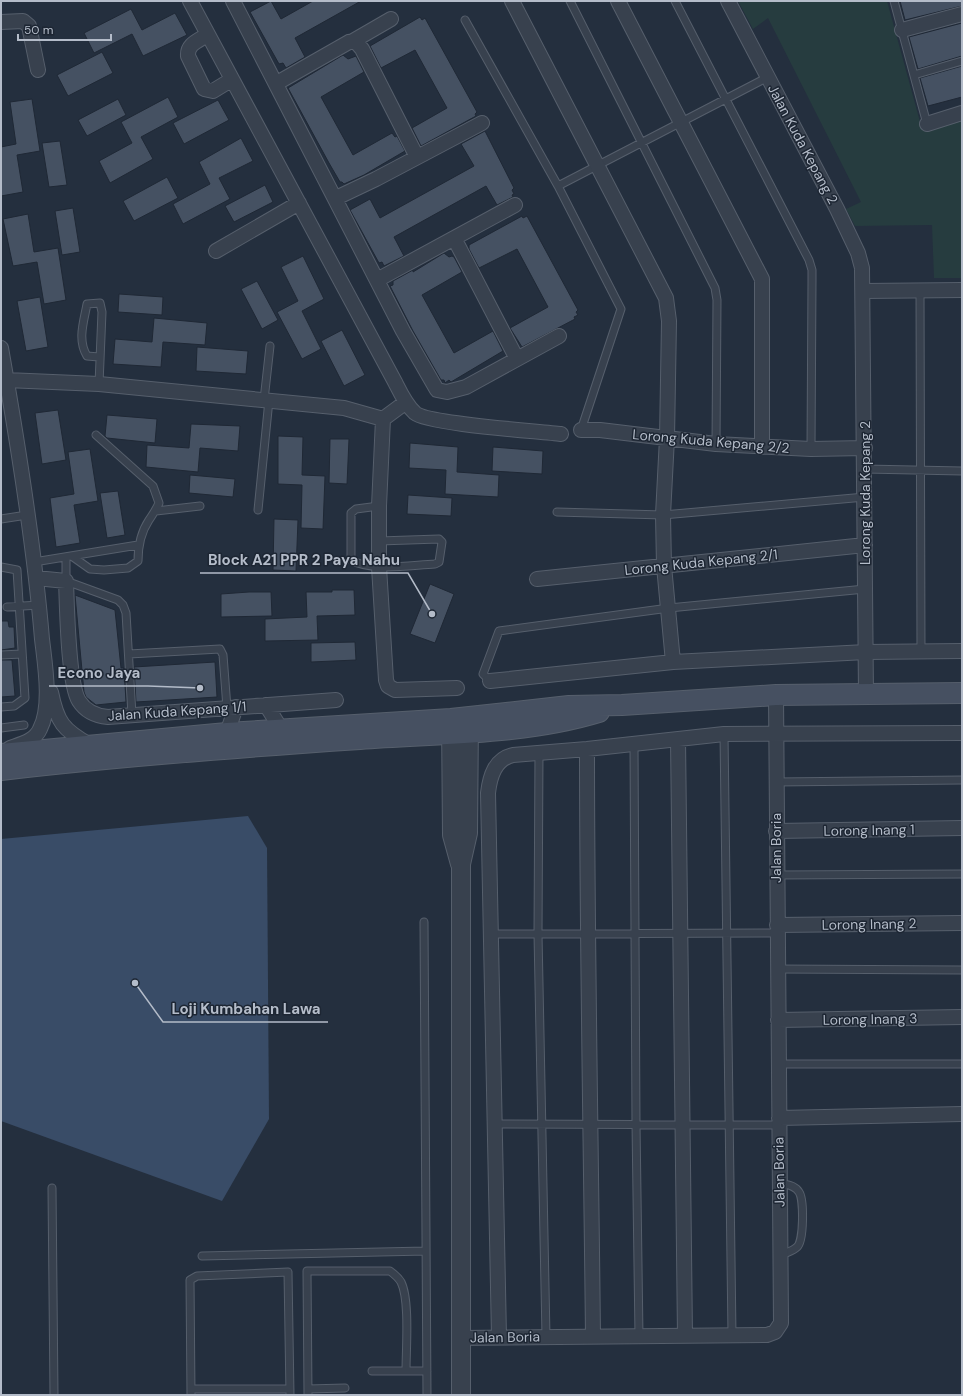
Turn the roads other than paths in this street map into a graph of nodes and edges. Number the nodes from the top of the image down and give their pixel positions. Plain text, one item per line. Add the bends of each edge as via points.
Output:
1 (190, 1) edge
2 (512, 1) edge
3 (570, 1) edge
4 (618, 1) edge
5 (675, 1) edge
6 (728, 1) edge
7 (894, 1) edge
8 (236, 2) edge
9 (962, 14) edge
10 (391, 19) dead end
11 (465, 20) dead end
12 (1, 22) edge
13 (902, 30) junction
14 (207, 35) junction
15 (353, 40) junction
16 (962, 61) edge
17 (38, 70) dead end
18 (914, 75) junction
19 (768, 77) junction
20 (231, 80) junction
21 (276, 83) junction
22 (725, 100) junction
23 (962, 113) edge
24 (482, 123) dead end
25 (681, 123) junction
26 (928, 124) joint
27 (642, 142) junction
28 (416, 157) junction
29 (598, 166) junction
30 (558, 186) junction
31 (336, 198) junction
32 (299, 203) junction
33 (515, 205) dead end
34 (454, 238) junction
35 (216, 251) dead end
36 (377, 280) junction
37 (962, 290) edge
38 (864, 291) junction
39 (920, 291) junction
40 (559, 336) dead end
41 (270, 346) dead end
42 (1, 348) edge
43 (99, 357) junction
44 (517, 359) junction
45 (6, 380) junction
46 (99, 384) junction
47 (267, 400) junction
48 (406, 402) junction
49 (383, 419) junction
50 (581, 430) joint
51 (560, 434) dead end
52 (96, 435) dead end
53 (668, 438) junction
54 (716, 444) junction
55 (762, 447) junction
56 (865, 448) junction
57 (811, 449) junction
58 (865, 469) junction
59 (920, 470) junction
60 (962, 471) edge
61 (865, 497) junction
62 (200, 506) dead end
63 (379, 506) junction
64 (258, 510) dead end
65 (156, 511) junction
66 (557, 512) dead end
67 (27, 515) junction
68 (663, 515) junction
69 (1, 519) edge
70 (379, 541) junction
71 (865, 545) junction
72 (138, 546) junction
73 (69, 557) junction
74 (34, 562) junction
75 (664, 566) junction
76 (1, 567) edge
77 (379, 567) junction
78 (36, 578) junction
79 (537, 579) dead end
80 (66, 581) junction
81 (866, 589) junction
82 (39, 605) junction
83 (19, 606) junction
84 (7, 607) dead end
85 (669, 608) junction
86 (962, 650) edge
87 (920, 651) junction
88 (866, 652) junction
89 (22, 654) junction
90 (128, 654) junction
91 (1, 656) edge
92 (44, 656) junction
93 (674, 662) junction
94 (490, 681) joint
95 (457, 688) dead end
96 (962, 693) edge
97 (866, 694) junction
98 (776, 696) junction
99 (336, 700) dead end
100 (266, 705) junction
101 (1, 707) edge
102 (231, 707) junction
103 (132, 715) junction
104 (24, 725) dead end
105 (461, 726) junction
106 (1, 728) edge
107 (281, 729) junction
108 (227, 733) junction
109 (775, 733) junction
110 (962, 733) edge
111 (724, 734) junction
112 (678, 739) junction
113 (90, 744) junction
114 (634, 744) junction
115 (587, 749) junction
116 (1, 753) edge
117 (539, 753) junction
118 (1, 770) edge
119 (962, 780) edge
120 (775, 782) junction
121 (962, 828) edge
122 (776, 831) junction
123 (962, 874) edge
124 (776, 875) junction
125 (424, 922) dead end
126 (962, 923) edge
127 (777, 929) junction
128 (490, 934) junction
129 (538, 934) junction
130 (587, 934) junction
131 (635, 934) junction
132 (680, 934) junction
133 (727, 934) junction
134 (777, 969) junction
135 (962, 970) edge
136 (962, 1017) edge
137 (778, 1020) junction
138 (778, 1064) junction
139 (962, 1064) edge
140 (962, 1114) edge
141 (779, 1121) junction
142 (494, 1124) junction
143 (542, 1124) junction
144 (591, 1124) junction
145 (636, 1124) junction
146 (682, 1125) junction
147 (729, 1125) junction
148 (780, 1183) junction
149 (52, 1188) dead end
150 (426, 1251) junction
151 (202, 1256) dead end
152 (780, 1256) junction
153 (732, 1335) junction
154 (639, 1336) junction
155 (685, 1336) junction
156 (499, 1337) junction
157 (546, 1337) junction
158 (593, 1337) junction
159 (461, 1338) junction
160 (372, 1370) dead end
161 (406, 1371) junction
162 (427, 1371) junction
163 (345, 1388) dead end
164 (191, 1392) edge
165 (290, 1392) edge
166 (308, 1392) edge
167 (54, 1395) edge
168 (427, 1395) edge
169 (461, 1395) edge

1 - 14 street
2 - 29 street
3 - 27 lane
4 - 25 street
5 - 22 lane
6 - 19 street, Jalan Kuda Kepang 2
7 - 13 lane
8 - 21 street
9 - 13 street
10 - 15 street
11 - 30 lane
12 - 17 street via 23,21 30,26
13 - 18 lane
14 - 20 street
14 - 20 street via 187,50 204,89 213,91
15 - 21 street
15 - 28 street via 362,49
16 - 18 lane
18 - 26 lane
19 - 22 lane
19 - 38 street, Jalan Kuda Kepang 2 via 858,253
20 - 32 street
21 - 31 street
22 - 25 lane
22 - 57 lane via 812,270
23 - 26 street
24 - 28 street
25 - 27 lane
25 - 55 street via 762,279
27 - 29 lane
27 - 54 lane via 716,293
28 - 31 street
29 - 30 lane
29 - 53 street via 666,298 669,321
30 - 50 lane via 621,309
31 - 36 street
32 - 35 street
32 - 48 street
33 - 34 street
34 - 36 street
34 - 44 street
36 - 44 street via 437,390 447,392 460,389
37 - 39 street
38 - 39 street
38 - 56 street, Lorong Kuda Kepang 2
39 - 59 lane
40 - 44 street
41 - 47 lane
42 - 45 street
43 - 43 lane via 87,356 82,348 82,330 87,304 100,303 102,312
43 - 46 lane
45 - 46 street
45 - 67 street
46 - 47 street
47 - 49 street via 344,408
47 - 64 lane
48 - 49 street
48 - 51 street via 415,413 437,420
49 - 63 street
50 - 53 street, Lorong Kuda Kepang 2/2
52 - 65 lane via 153,486 159,504
53 - 54 street, Lorong Kuda Kepang 2/2
53 - 68 street
54 - 55 street, Lorong Kuda Kepang 2/2
55 - 57 street, Lorong Kuda Kepang 2/2
56 - 57 street, Lorong Kuda Kepang 2/2
56 - 58 street, Lorong Kuda Kepang 2
58 - 59 lane
58 - 61 street, Lorong Kuda Kepang 2
59 - 60 lane
59 - 87 lane
61 - 68 lane
61 - 71 street, Lorong Kuda Kepang 2
62 - 65 lane
63 - 70 street
63 - 77 lane via 356,508 351,513 350,537 351,560
65 - 72 lane via 148,521
66 - 68 lane
67 - 69 lane
67 - 74 street
68 - 75 street
70 - 77 street
70 - 77 lane via 439,539 442,542 439,562 435,564
71 - 75 street, Lorong Kuda Kepang 2/1
71 - 81 street, Lorong Kuda Kepang 2
72 - 73 lane
72 - 73 lane via 138,561 128,568 90,569
73 - 74 lane
73 - 80 lane
74 - 78 street
75 - 79 street, Lorong Kuda Kepang 2/1
75 - 85 street
76 - 83 lane via 17,570
77 - 95 street via 388,686 395,690
78 - 80 street
78 - 82 street
80 - 90 lane via 118,600 123,605 126,613
80 - 103 street, Jalan Kuda Kepang 1/1 via 73,685 76,696 84,708 100,716
81 - 85 lane
81 - 88 street, Lorong Kuda Kepang 2
82 - 83 lane
82 - 92 street
83 - 84 lane
83 - 89 lane
85 - 93 street
85 - 94 lane via 499,631 483,674
86 - 87 street
87 - 88 street
88 - 93 street
88 - 97 street, Lorong Kuda Kepang 2
89 - 91 lane
89 - 101 lane via 25,698 14,706
90 - 102 lane via 220,650
90 - 103 lane
92 - 113 street via 60,723 76,737
92 - 116 street via 46,697 40,730 26,742
93 - 94 street
96 - 97 main road
97 - 98 main road
98 - 105 main road via 622,705 570,720
98 - 109 street, Jalan Boria
99 - 100 street, Jalan Kuda Kepang 1/1
100 - 102 street, Jalan Kuda Kepang 1/1
100 - 107 street
102 - 103 street, Jalan Kuda Kepang 1/1
102 - 108 street
104 - 106 lane
105 - 107 main road
105 - 118 main road
105 - 159 street via 468,833 461,864
107 - 108 main road
108 - 113 main road
109 - 110 street
109 - 111 street
109 - 120 street, Jalan Boria
111 - 112 street
111 - 133 lane
112 - 114 street
112 - 132 street
113 - 116 main road
114 - 115 street
114 - 131 lane
115 - 117 street
115 - 130 street
117 - 128 street via 505,757 496,765 489,785
117 - 129 lane
119 - 120 lane
120 - 122 street, Jalan Boria
121 - 122 street, Lorong Inang 1
122 - 124 street, Jalan Boria
123 - 124 lane
124 - 127 street, Jalan Boria
125 - 150 lane
126 - 127 street, Lorong Inang 2
127 - 133 lane
127 - 134 street, Jalan Boria
128 - 129 lane
128 - 142 street
129 - 130 lane
129 - 143 lane
130 - 131 lane
130 - 144 street
131 - 132 lane
131 - 145 lane
132 - 133 lane
132 - 146 street
133 - 147 lane
134 - 135 lane
134 - 137 street, Jalan Boria
136 - 137 street, Lorong Inang 3
137 - 138 street, Jalan Boria
138 - 139 lane
138 - 141 street, Jalan Boria
140 - 141 street
141 - 147 lane
141 - 148 street, Jalan Boria
142 - 143 lane
142 - 156 street
143 - 144 lane
143 - 157 lane
144 - 145 lane
144 - 158 street
145 - 146 lane
145 - 154 lane
146 - 147 lane
146 - 155 street
147 - 153 lane
148 - 152 street, Jalan Boria
148 - 152 lane via 794,1186 800,1193 802,1204 801,1241 797,1247
149 - 167 lane
150 - 151 lane
150 - 162 lane
152 - 153 street, Jalan Boria via 781,1323 776,1332 767,1335
153 - 155 street, Jalan Boria
154 - 155 street, Jalan Boria
154 - 158 street, Jalan Boria
156 - 157 street, Jalan Boria
156 - 159 street, Jalan Boria
157 - 158 street, Jalan Boria
159 - 169 street
160 - 161 lane
161 - 162 lane
161 - 166 lane via 405,1299 401,1282 396,1275 390,1271 307,1271
162 - 168 lane
163 - 166 lane
164 - 165 lane
164 - 165 lane via 192,1277 288,1272

